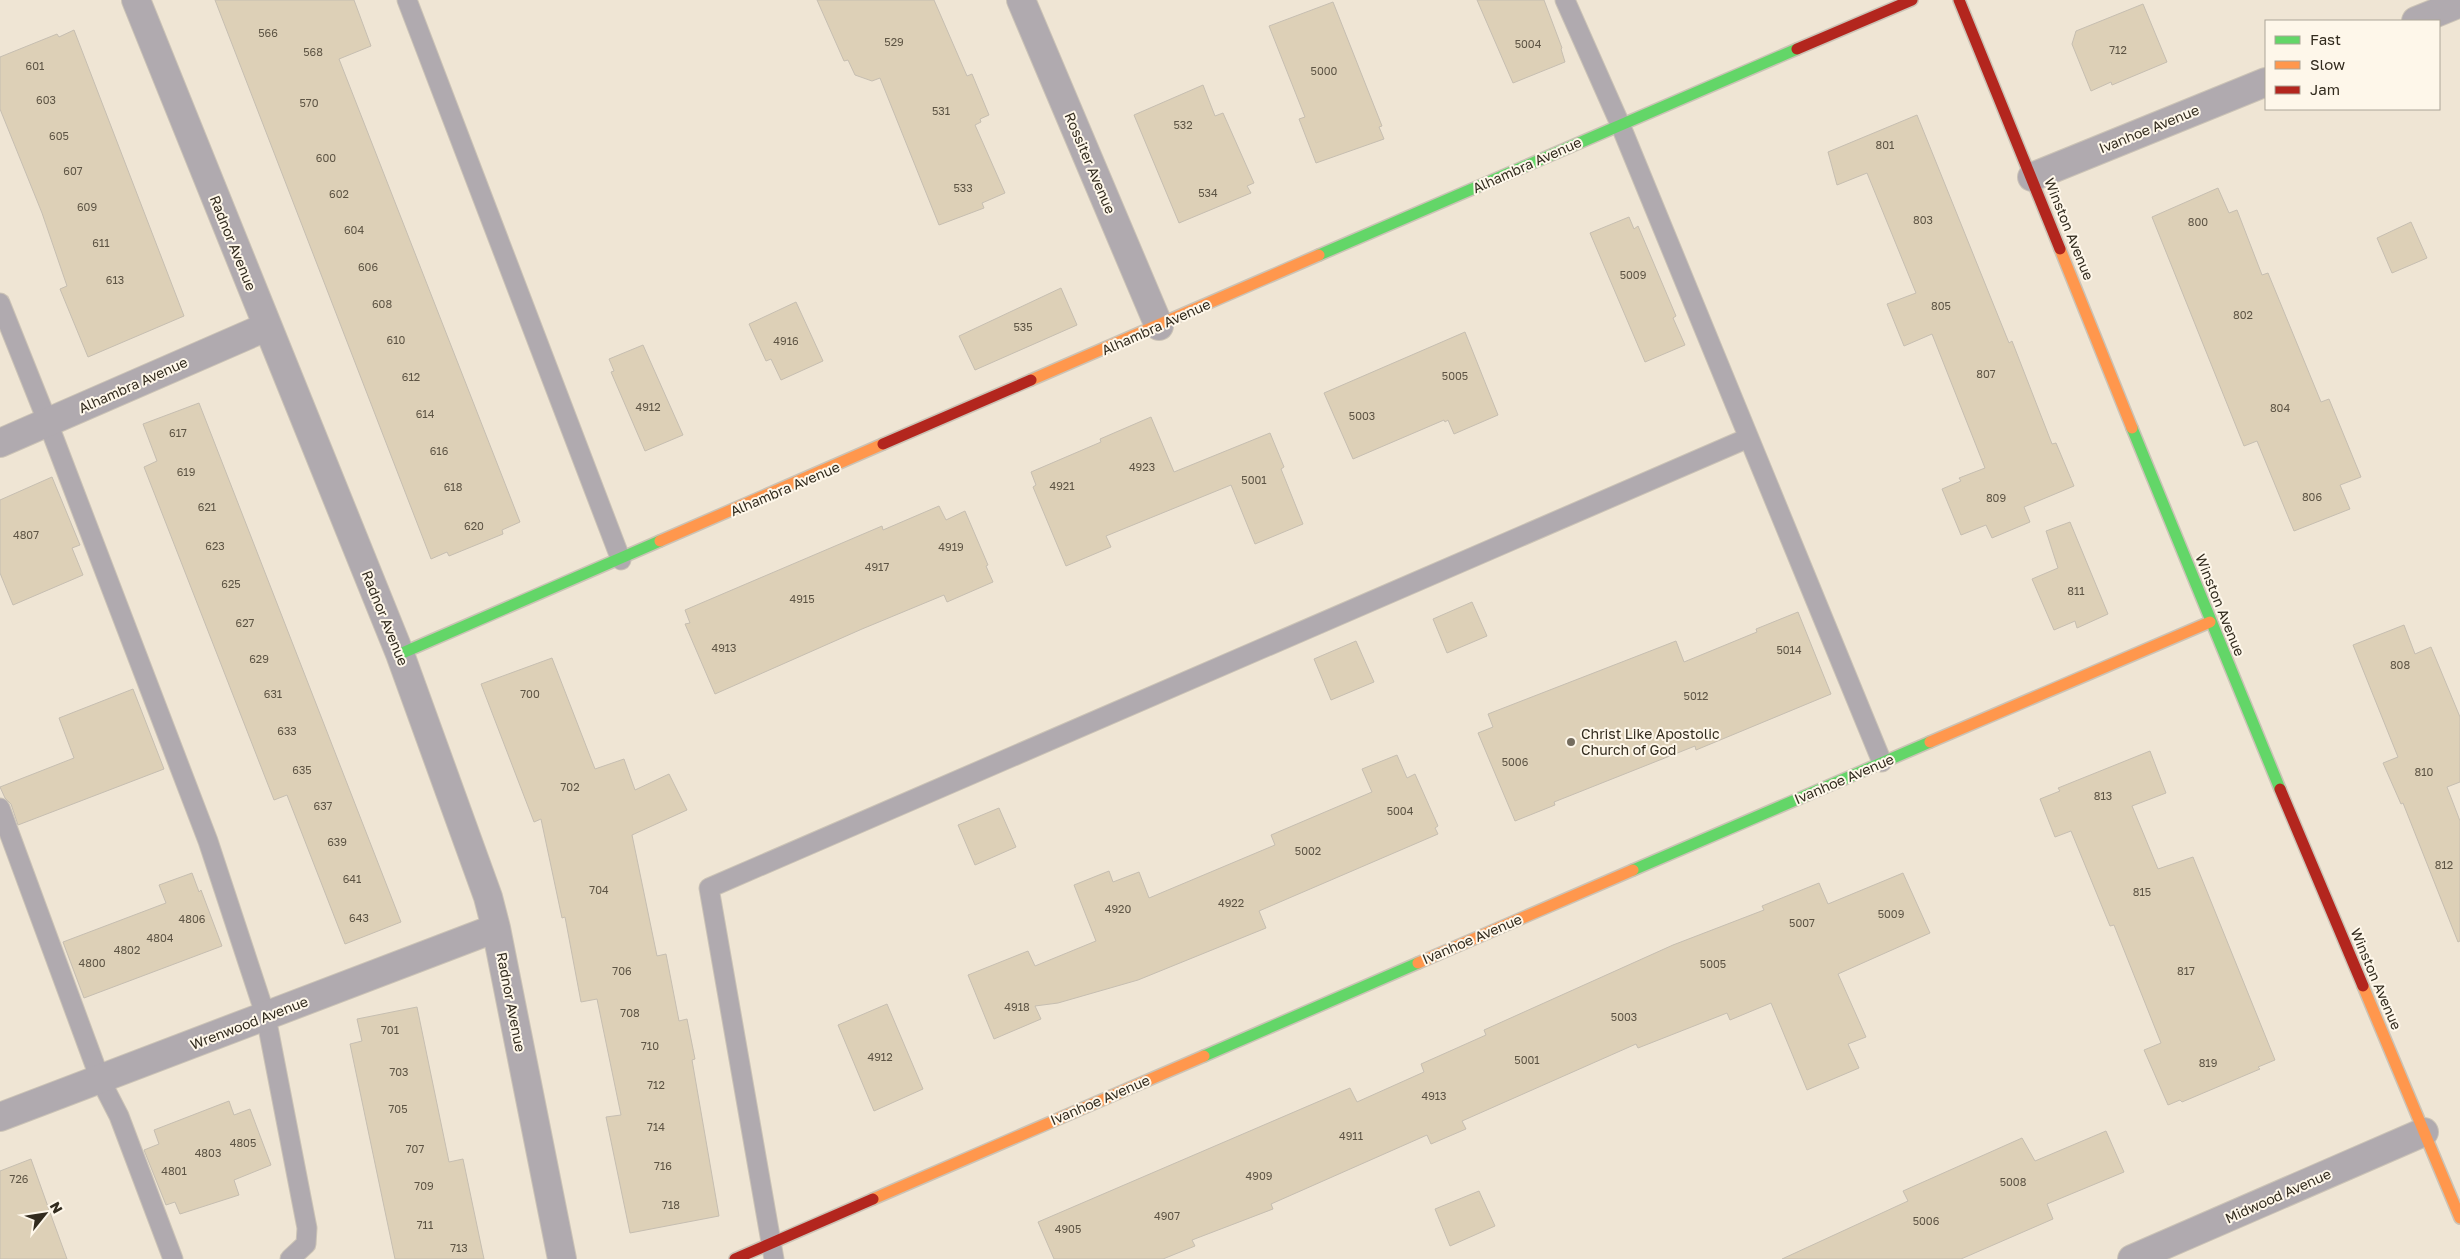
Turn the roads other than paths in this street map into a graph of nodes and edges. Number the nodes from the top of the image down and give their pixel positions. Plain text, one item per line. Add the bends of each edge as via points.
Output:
1 (136, 0) edge
2 (407, 0) edge
3 (1020, 0) edge
4 (1565, 0) edge
5 (1912, 0) edge
6 (1959, 0) edge
7 (2460, 3) edge
8 (2418, 20) edge
9 (2265, 82) edge
10 (1620, 124) junction
11 (2032, 177) junction
12 (0, 303) edge
13 (1159, 326) junction
14 (266, 327) junction
15 (48, 423) junction
16 (1748, 438) junction
17 (0, 443) edge
18 (621, 560) junction
19 (2210, 622) junction
20 (400, 654) junction
21 (1882, 762) junction
22 (0, 808) edge
23 (496, 928) junction
24 (266, 1017) junction
25 (100, 1079) junction
26 (0, 1117) edge
27 (2424, 1132) junction
28 (2460, 1218) edge
29 (772, 1251) edge
30 (173, 1259) edge
31 (290, 1259) edge
32 (562, 1259) edge
33 (735, 1259) edge
34 (2132, 1259) edge

1 - 14 street, Radnor Avenue
2 - 18 lane
3 - 13 street, Rossiter Avenue
4 - 10 lane
5 - 10 street, Alhambra Avenue
6 - 11 street, Winston Avenue
7 - 8 street
9 - 11 street, Ivanhoe Avenue
10 - 13 street, Alhambra Avenue
10 - 16 lane
11 - 19 street, Winston Avenue
12 - 15 lane
13 - 18 street, Alhambra Avenue
14 - 15 street, Alhambra Avenue
14 - 20 street, Radnor Avenue
15 - 17 street, Alhambra Avenue
15 - 24 lane via 208,841
16 - 21 lane
16 - 29 lane via 709,888
18 - 20 street, Alhambra Avenue
19 - 21 street, Ivanhoe Avenue
19 - 27 street, Winston Avenue
20 - 23 street, Radnor Avenue
21 - 29 street, Ivanhoe Avenue
22 - 25 lane
23 - 24 street, Wrenwood Avenue
23 - 32 street, Radnor Avenue
24 - 25 street, Wrenwood Avenue
24 - 31 lane via 307,1228 306,1244
25 - 26 street, Wrenwood Avenue
25 - 30 lane via 119,1116
27 - 28 street, Winston Avenue
27 - 34 street, Midwood Avenue
29 - 33 street, Ivanhoe Avenue

